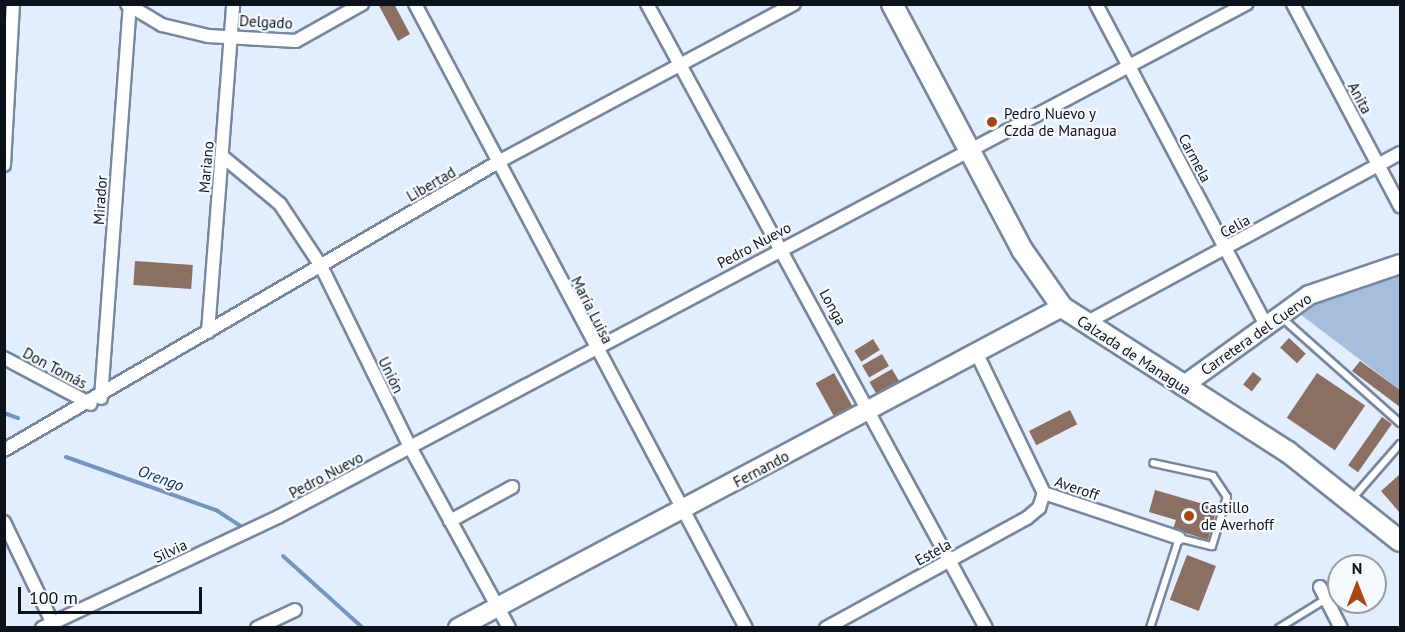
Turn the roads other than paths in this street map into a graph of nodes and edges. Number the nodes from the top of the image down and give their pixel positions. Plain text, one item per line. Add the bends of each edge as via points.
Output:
1 (13, 4) edge
2 (233, 4) edge
3 (363, 4) edge
4 (415, 4) edge
5 (647, 4) edge
6 (794, 4) edge
7 (892, 4) edge
8 (1096, 4) edge
9 (1246, 4) edge
10 (1293, 4) edge
11 (129, 5) edge
12 (231, 35) junction
13 (678, 61) junction
14 (1129, 67) junction
15 (971, 150) junction
16 (1401, 153) edge
17 (222, 156) junction
18 (500, 160) junction
19 (1378, 164) junction
20 (4, 165) edge
21 (1401, 206) edge
22 (783, 246) junction
23 (1226, 249) junction
24 (1401, 264) edge
25 (321, 266) junction
26 (1062, 307) junction
27 (1273, 320) junction
28 (1084, 324) junction
29 (208, 332) junction
30 (594, 346) junction
31 (977, 354) junction
32 (4, 358) edge
33 (1183, 386) junction
34 (96, 401) junction
35 (872, 410) junction
36 (1401, 423) edge
37 (1401, 444) edge
38 (410, 447) junction
39 (4, 450) edge
40 (1153, 463) dead end
41 (512, 487) dead end
42 (1044, 493) junction
43 (1352, 499) junction
44 (683, 511) junction
45 (278, 517) joint
46 (450, 521) junction
47 (4, 522) edge
48 (1179, 538) junction
49 (1401, 541) edge
50 (17, 549) junction
51 (4, 554) edge
52 (951, 560) junction
53 (1320, 587) dead end
54 (1326, 599) junction
55 (499, 609) junction
56 (295, 610) dead end
57 (50, 626) edge
58 (257, 627) edge
59 (458, 627) edge
60 (509, 627) edge
61 (746, 627) edge
62 (826, 627) edge
63 (987, 627) edge
64 (1150, 627) edge
65 (1279, 627) edge
66 (1341, 627) edge

1 - 20 street
2 - 12 street, Mariano
3 - 12 street, Delgado via 296,41
4 - 18 street, María Luisa
5 - 13 street, Longa
6 - 13 street, Libertad
7 - 15 main road, Calzada de Managua
8 - 14 street, Carmela
9 - 14 street, Pedro Nuevo
10 - 19 street, Anita
11 - 12 street via 162,25
11 - 34 street, Mirador
12 - 17 street, Mariano
13 - 18 street, Libertad
13 - 22 street, Longa
14 - 15 street, Pedro Nuevo
14 - 23 street, Carmela
15 - 22 street, Pedro Nuevo
15 - 26 main road, Calzada de Managua via 1023,251
16 - 19 street, Celia
17 - 25 street, Unión via 280,204
17 - 29 street, Mariano
18 - 25 street, Libertad
18 - 30 street, María Luisa
19 - 21 street, Anita
19 - 23 street, Celia
22 - 30 street, Pedro Nuevo
22 - 35 street, Longa
23 - 27 street, Carmela
23 - 28 street, Celia
24 - 27 street, Carretera del Cuervo via 1346,278
25 - 29 street, Libertad
25 - 38 street, Unión
26 - 28 main road, Calzada de Managua
26 - 31 street, Fernando
27 - 33 street, Carretera del Cuervo
27 - 36 lane
28 - 33 main road, Calzada de Managua
29 - 34 street, Libertad
30 - 38 street, Pedro Nuevo
30 - 44 street, María Luisa
31 - 35 street, Fernando
31 - 42 street, Averoff
32 - 34 street, Don Tomás
33 - 43 main road, Calzada de Managua
34 - 39 street, Libertad
35 - 44 street, Fernando
35 - 52 street, Longa
37 - 43 lane
38 - 45 street, Pedro Nuevo
38 - 46 street, Unión
40 - 48 lane, Averoff via 1213,477 1223,489 1225,514 1212,546
41 - 46 street
42 - 48 street, Averoff
42 - 52 street, Estela via 1039,508 1027,518
43 - 49 main road, Calzada de Managua
44 - 55 street, Fernando
44 - 61 street, María Luisa
45 - 57 street, Silvia
46 - 55 street, Unión
47 - 50 street
48 - 64 lane
50 - 51 street
50 - 57 street
52 - 62 street, Estela
52 - 63 street, Longa
53 - 54 street
54 - 65 lane
54 - 66 street
55 - 59 street, Fernando
55 - 60 street, Unión
56 - 58 street

